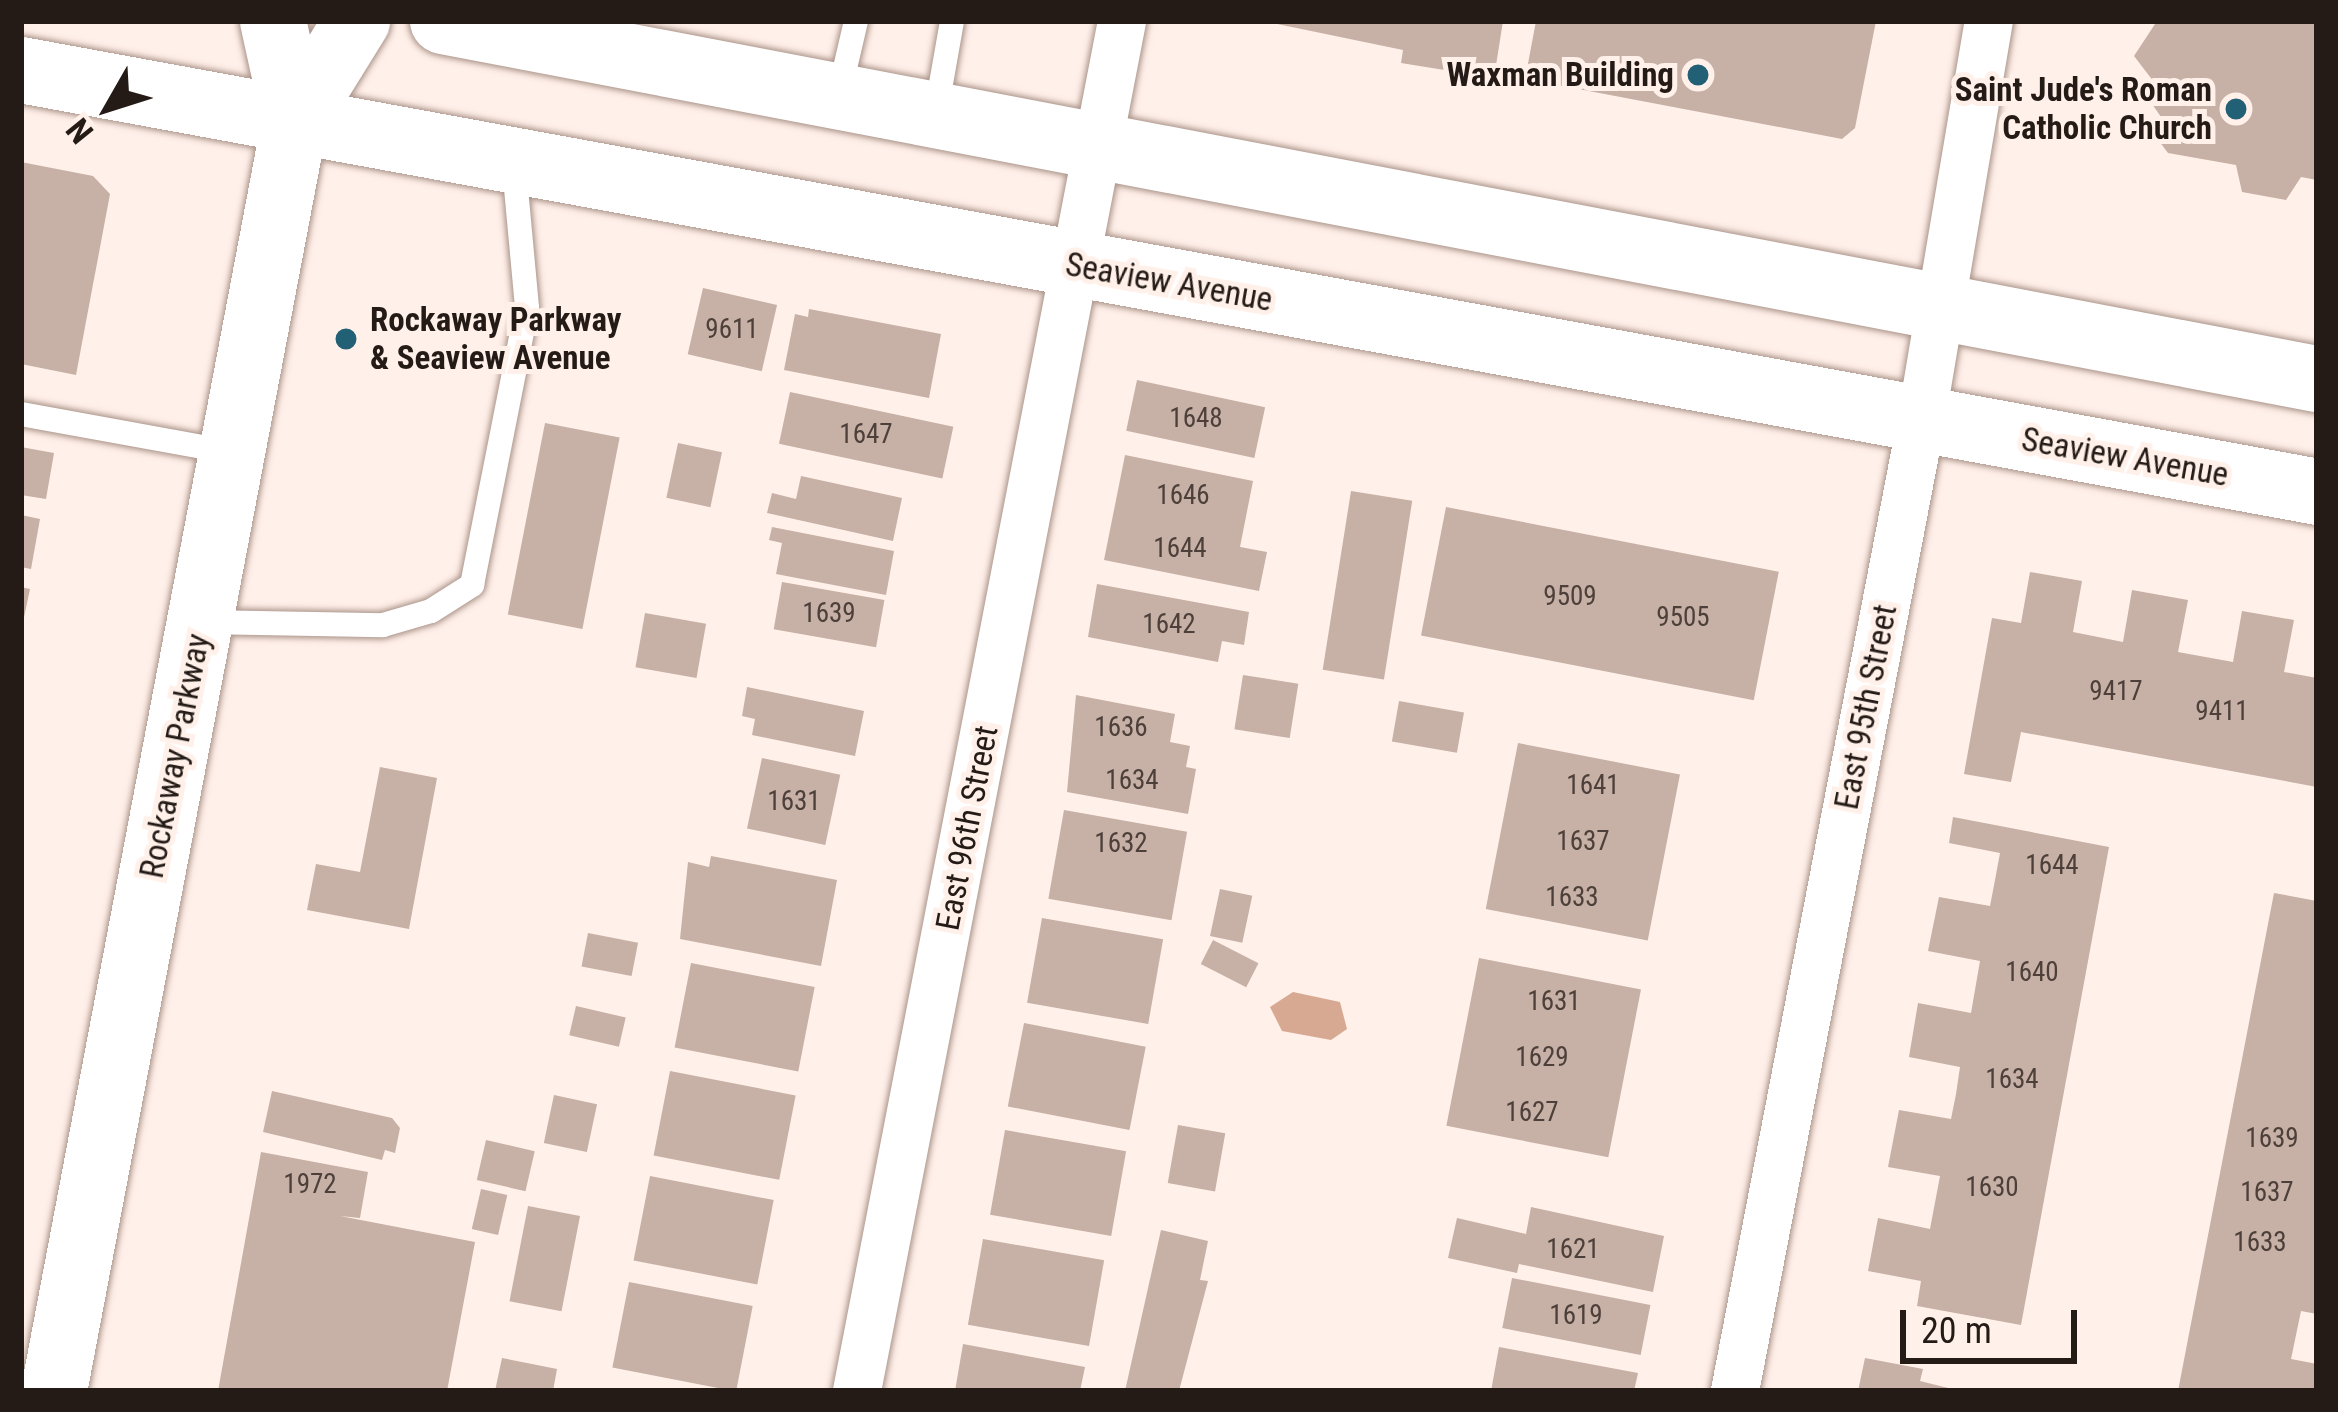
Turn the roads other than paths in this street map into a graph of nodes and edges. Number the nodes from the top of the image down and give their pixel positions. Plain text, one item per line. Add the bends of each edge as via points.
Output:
1 (273, 21) edge
2 (357, 21) edge
3 (443, 21) edge
4 (856, 21) edge
5 (952, 21) edge
6 (1122, 21) edge
7 (1989, 21) edge
8 (21, 70) edge
9 (838, 97) junction
10 (935, 114) junction
11 (295, 121) junction
12 (1100, 146) junction
13 (513, 161) junction
14 (1076, 265) junction
15 (1940, 305) junction
16 (2317, 379) edge
17 (21, 414) edge
18 (1921, 422) junction
19 (232, 452) junction
20 (2317, 492) edge
21 (200, 622) junction
22 (54, 1391) edge
23 (857, 1391) edge
24 (1735, 1391) edge

1 - 11 street, Rockaway Parkway
2 - 11 street, Rockaway Parkway
3 - 9 street
4 - 9 lane
5 - 10 lane
6 - 12 street, East 96th Street
7 - 15 street, East 95th Street
8 - 11 street, Seaview Avenue
9 - 10 street
10 - 12 street
11 - 13 street, Seaview Avenue
11 - 19 street, Rockaway Parkway
12 - 14 street, East 96th Street
12 - 15 street
13 - 14 street, Seaview Avenue
13 - 21 lane via 526,307 472,585 431,610 382,625
14 - 18 street, Seaview Avenue
14 - 23 street, East 96th Street
15 - 16 street
15 - 18 street, East 95th Street
17 - 19 lane
18 - 20 street, Seaview Avenue
18 - 24 street, East 95th Street
19 - 21 street, Rockaway Parkway
21 - 22 street, Rockaway Parkway

